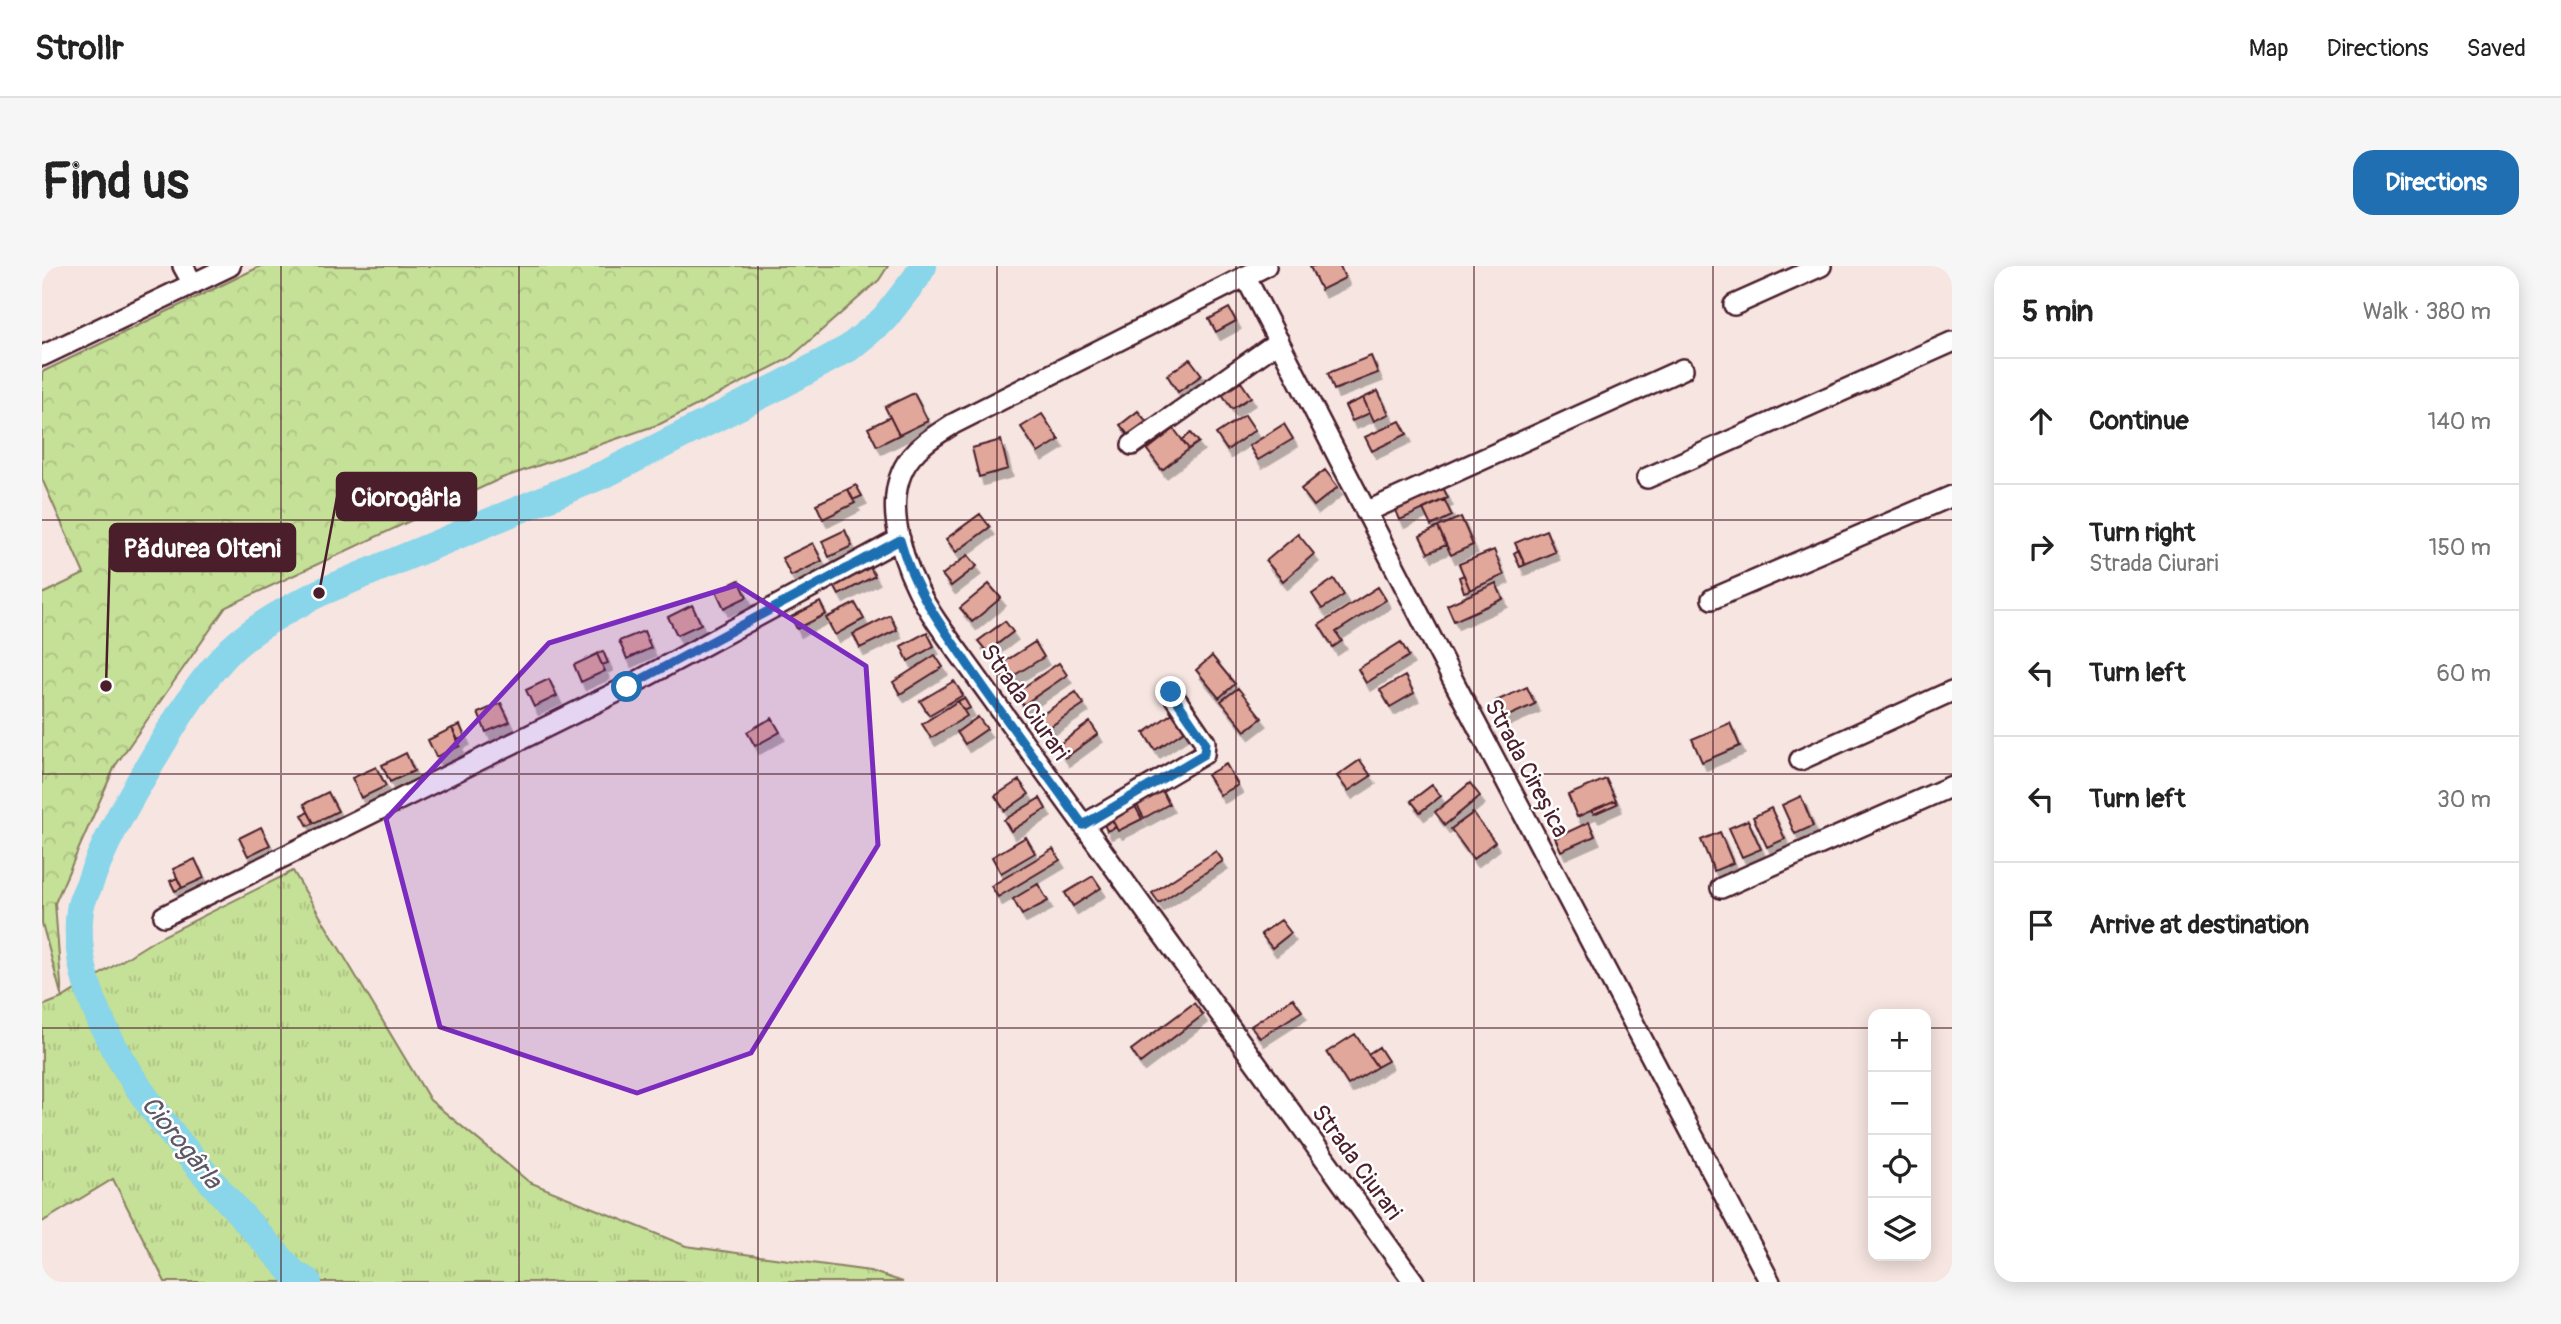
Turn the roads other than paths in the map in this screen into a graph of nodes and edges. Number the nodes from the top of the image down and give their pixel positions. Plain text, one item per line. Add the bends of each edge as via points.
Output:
1 (183, 266) edge
2 (230, 266) edge
3 (1266, 266) edge
4 (1821, 266) edge
5 (1245, 276) junction
6 (193, 284) junction
7 (1734, 304) dead end
8 (1279, 341) junction
9 (1952, 342) edge
10 (42, 356) edge
11 (1683, 369) dead end
12 (1132, 445) dead end
13 (1647, 478) dead end
14 (1952, 496) edge
15 (1366, 512) junction
16 (900, 540) junction
17 (1712, 599) dead end
18 (1952, 691) edge
19 (1171, 692) dead end
20 (1800, 760) dead end
21 (1952, 786) edge
22 (1083, 825) junction
23 (1721, 888) dead end
24 (164, 916) dead end
25 (1414, 1282) edge
26 (1770, 1282) edge

1 - 6 street
2 - 6 street
3 - 5 street, Strada Ciurari
4 - 7 street
5 - 8 street, Strada Cireșica
5 - 16 street, Strada Ciurari via 926,441 909,459 897,491
6 - 10 street
8 - 12 street
8 - 15 street, Strada Cireșica
9 - 13 street
11 - 15 street
14 - 17 street
15 - 26 street, Strada Cireșica
16 - 22 street, Strada Ciurari via 919,592
16 - 24 street via 627,687
18 - 20 street
19 - 22 street via 1205,742 1204,754
21 - 23 street
22 - 25 street, Strada Ciurari

